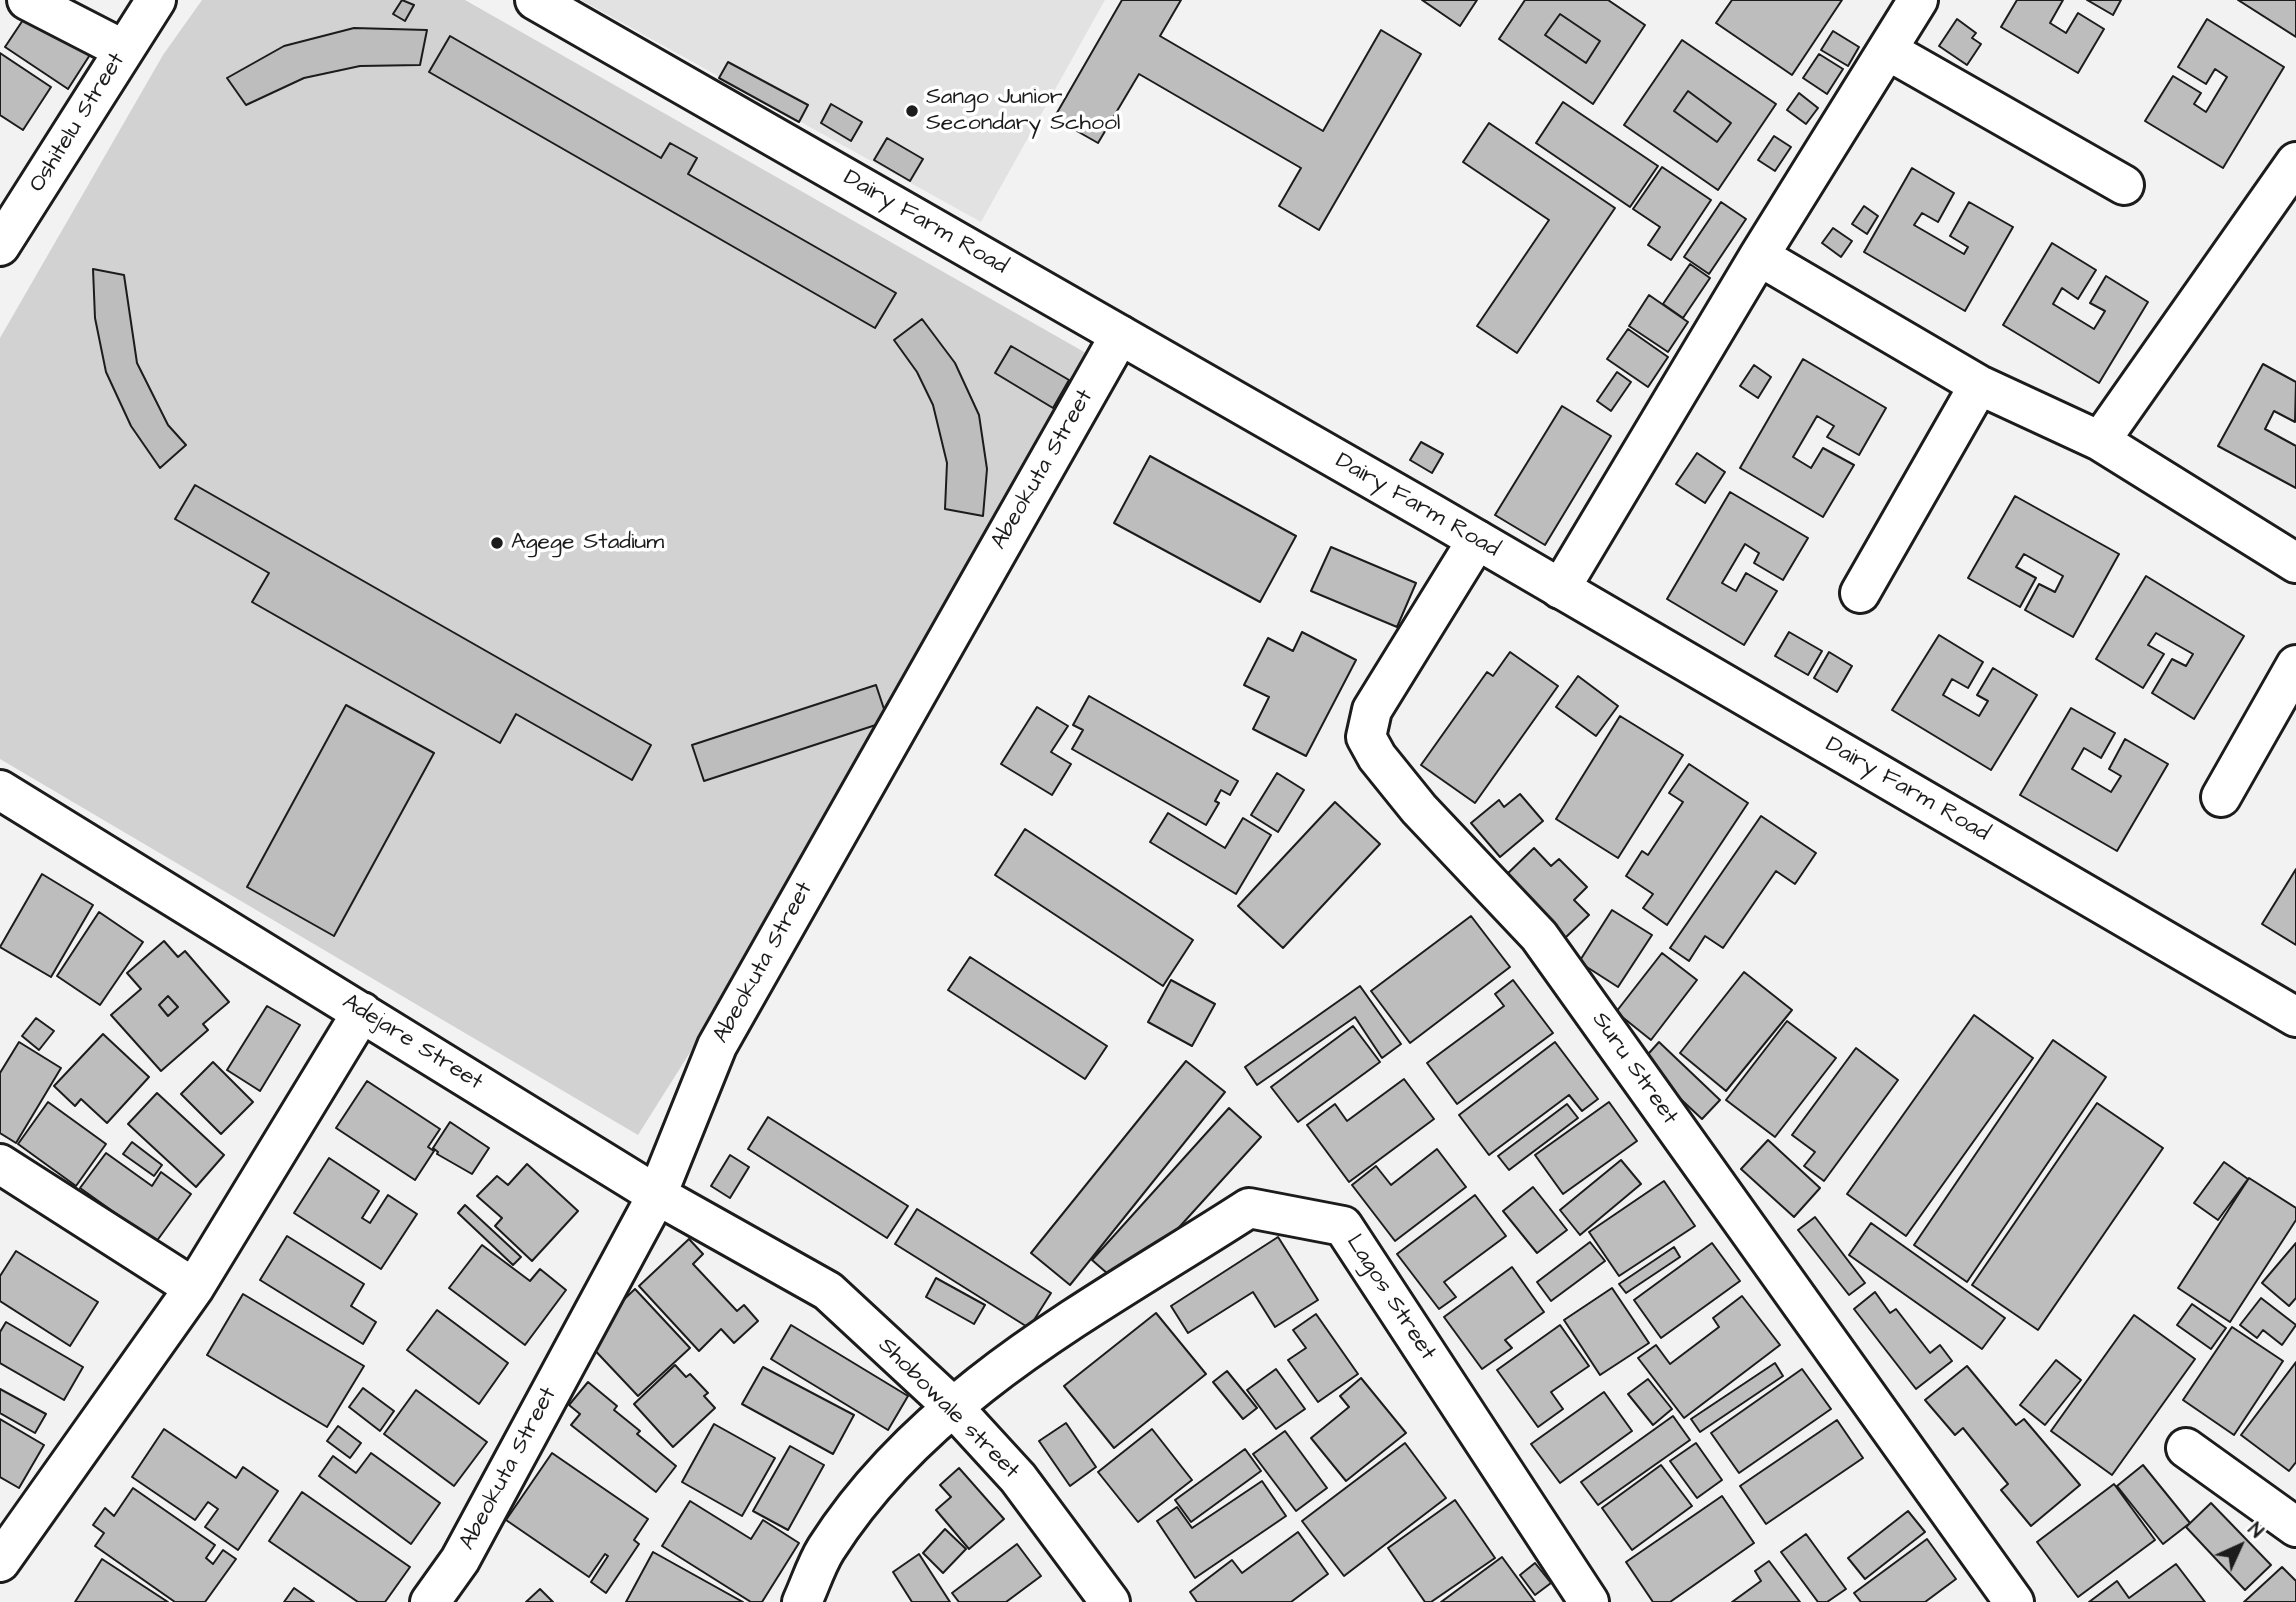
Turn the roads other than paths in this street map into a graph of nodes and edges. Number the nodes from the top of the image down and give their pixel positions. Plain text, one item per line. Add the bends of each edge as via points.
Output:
1 (27, 0) edge
2 (156, 0) edge
3 (535, 0) edge
4 (1918, 0) edge
5 (124, 50) junction
6 (1887, 50) junction
7 (2296, 162) edge
8 (2124, 185) dead end
9 (0, 246) edge
10 (1759, 256) junction
11 (1121, 335) junction
12 (1979, 385) junction
13 (2100, 441) junction
14 (1477, 540) junction
15 (2296, 563) edge
16 (1560, 589) junction
17 (1860, 593) dead end
18 (2296, 665) edge
19 (0, 790) edge
20 (2221, 797) dead end
21 (362, 1012) junction
22 (2296, 1017) edge
23 (0, 1164) edge
24 (657, 1195) junction
25 (194, 1288) junction
26 (828, 1291) joint
27 (952, 1406) junction
28 (2186, 1448) dead end
29 (2296, 1527) edge
30 (0, 1562) edge
31 (430, 1602) edge
32 (802, 1602) edge
33 (1110, 1602) edge
34 (1588, 1602) edge
35 (2014, 1602) edge

1 - 5 street
2 - 5 street, Oshitelu Street
3 - 11 street, Dairy Farm Road
4 - 6 street
5 - 9 street, Oshitelu Street
6 - 8 street
6 - 10 street
7 - 13 street
10 - 12 street
10 - 16 street
11 - 14 street, Dairy Farm Road
11 - 24 street, Abeokuta Street via 716,1046
12 - 13 street
12 - 17 street
13 - 15 street
14 - 16 street, Dairy Farm Road
14 - 35 street, Suru Street via 1372,710 1366,737 1419,808 1539,936
16 - 22 street, Dairy Farm Road
18 - 20 street
19 - 21 street, Adejare Street
21 - 24 street, Adejare Street
21 - 25 street
23 - 25 street
24 - 26 street, Adejare Street
24 - 31 street, Abeokuta Street via 460,1560
25 - 30 street
26 - 27 street, Shobowale street
27 - 32 street, Lagos Street via 865,1493 825,1551
27 - 33 street, Shobowale street via 1018,1478
27 - 34 street, Lagos Street via 1017,1358 1250,1208 1343,1226
28 - 29 street

